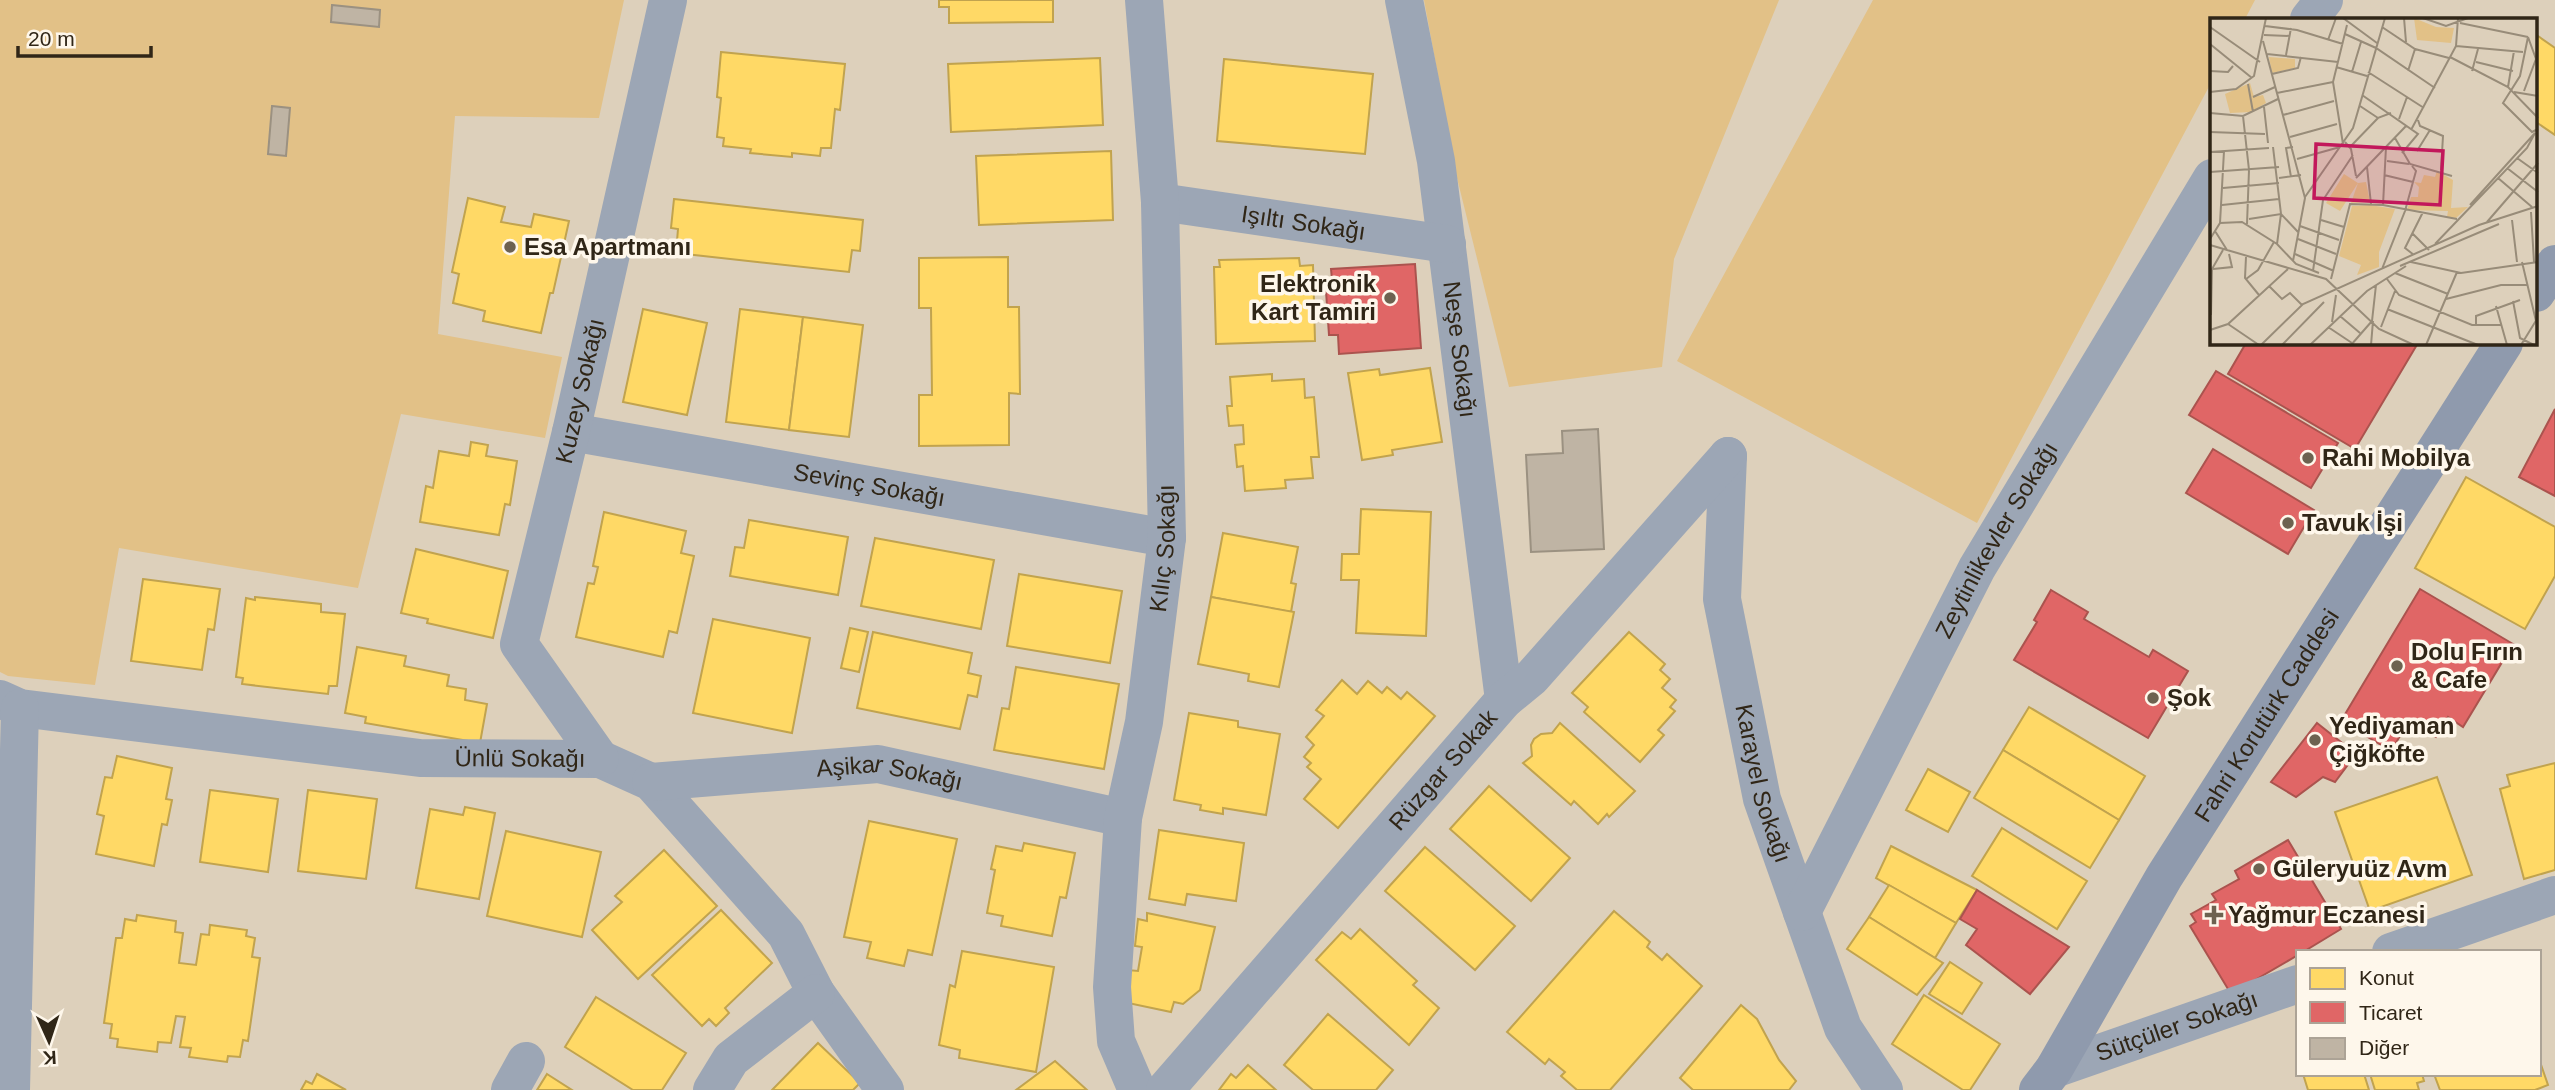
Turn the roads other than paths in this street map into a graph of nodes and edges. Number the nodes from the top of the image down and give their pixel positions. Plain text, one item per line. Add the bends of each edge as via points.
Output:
1 (668, 0) edge
2 (1144, 0) edge
3 (1404, 0) edge
4 (2324, 0) edge
5 (2310, 18) edge
6 (2210, 181) edge
7 (1160, 202) junction
8 (1447, 244) junction
9 (2555, 264) edge
10 (2538, 290) edge
11 (2503, 345) edge
12 (570, 432) junction
13 (1728, 456) joint
14 (1167, 538) junction
15 (1504, 701) junction
16 (10, 703) edge
17 (600, 759) junction
18 (651, 782) junction
19 (1123, 818) junction
20 (2555, 895) edge
21 (1802, 912) junction
22 (2397, 950) edge
23 (2296, 985) edge
24 (816, 993) junction
25 (2046, 1079) edge
26 (1870, 1084) edge
27 (10, 1090) edge
28 (712, 1090) edge
29 (885, 1090) edge
30 (1137, 1090) edge
31 (1165, 1090) edge

1 - 12 street, Kuzey Sokağı
2 - 7 street, Kılıç Sokağı
3 - 8 street, Neşe Sokağı via 1436,161
4 - 5 street
6 - 21 street, Zeytinlikevler Sokağı via 1977,568
7 - 8 street, Işıltı Sokağı
7 - 14 street, Kılıç Sokağı
8 - 15 street, Neşe Sokağı
9 - 10 street
11 - 25 street, Fahri Korutürk Caddesi via 2164,877
12 - 14 street, Sevinç Sokağı
12 - 17 street, Kuzey Sokağı via 519,644
13 - 15 street, Rüzgar Sokak via 1532,677
13 - 21 street, Karayel Sokağı via 1722,599 1762,799
14 - 19 street, Kılıç Sokağı via 1144,722
15 - 31 street, Rüzgar Sokak
16 - 17 street, Ünlü Sokağı via 420,758
16 - 27 street
17 - 18 street, Ünlü Sokağı
18 - 19 street, Aşikar Sokağı via 878,764
18 - 24 street, Ünlü Sokağı via 786,934
19 - 30 street, Kılıç Sokağı via 1112,987 1116,1041
20 - 22 street
21 - 26 street, Karayel Sokağı via 1843,1028
23 - 25 street, Sütçüler Sokağı
24 - 28 street via 731,1059
24 - 29 street, Ünlü Sokağı

